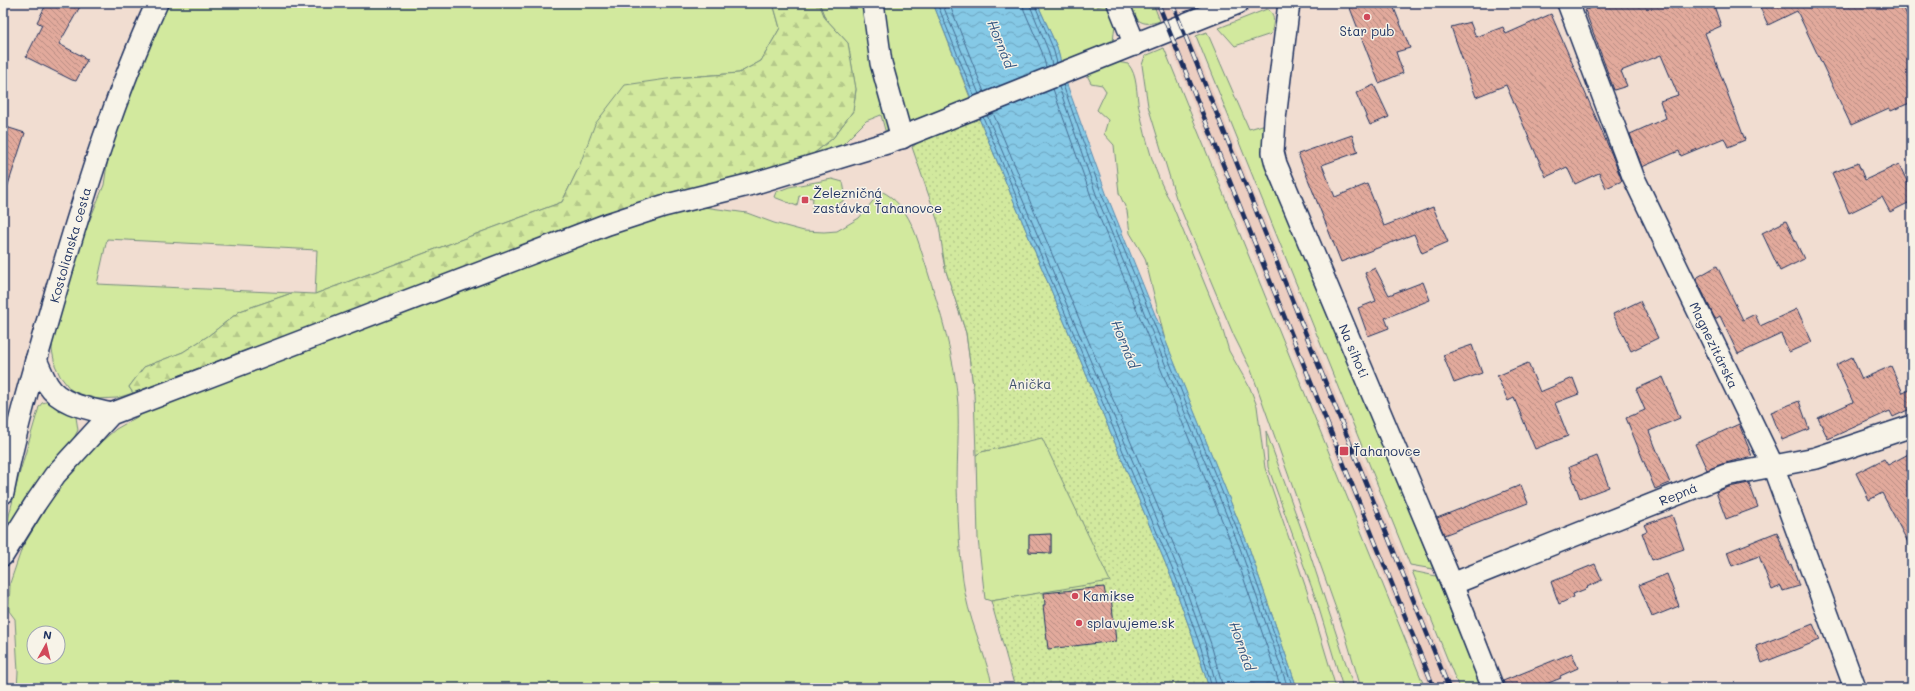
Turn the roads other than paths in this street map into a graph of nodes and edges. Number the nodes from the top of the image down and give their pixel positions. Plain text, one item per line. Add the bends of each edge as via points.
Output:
1 (157, 3) edge
2 (873, 3) edge
3 (1118, 3) edge
4 (1238, 3) edge
5 (1289, 3) edge
6 (1568, 3) edge
7 (1135, 45) junction
8 (911, 134) junction
9 (36, 360) junction
10 (111, 414) junction
11 (1912, 426) edge
12 (1772, 466) junction
13 (3, 493) edge
14 (3, 555) edge
15 (1452, 584) junction
16 (1493, 688) edge
17 (1855, 688) edge

1 - 9 street, Kostolianska cesta via 134,53 92,170
2 - 8 street via 881,63
3 - 7 street
4 - 7 street
5 - 15 street, Na sihoti via 1275,119 1276,164
6 - 12 street, Magnezitárska via 1633,176
7 - 8 street
8 - 10 street via 752,184 663,206 608,224
9 - 10 street via 48,386 59,396 84,407
9 - 13 street, Kostolianska cesta
10 - 14 street via 55,475
11 - 12 street, Repná via 1816,458
12 - 15 street, Repná via 1726,475
12 - 17 street, Magnezitárska
15 - 16 street, Na sihoti

